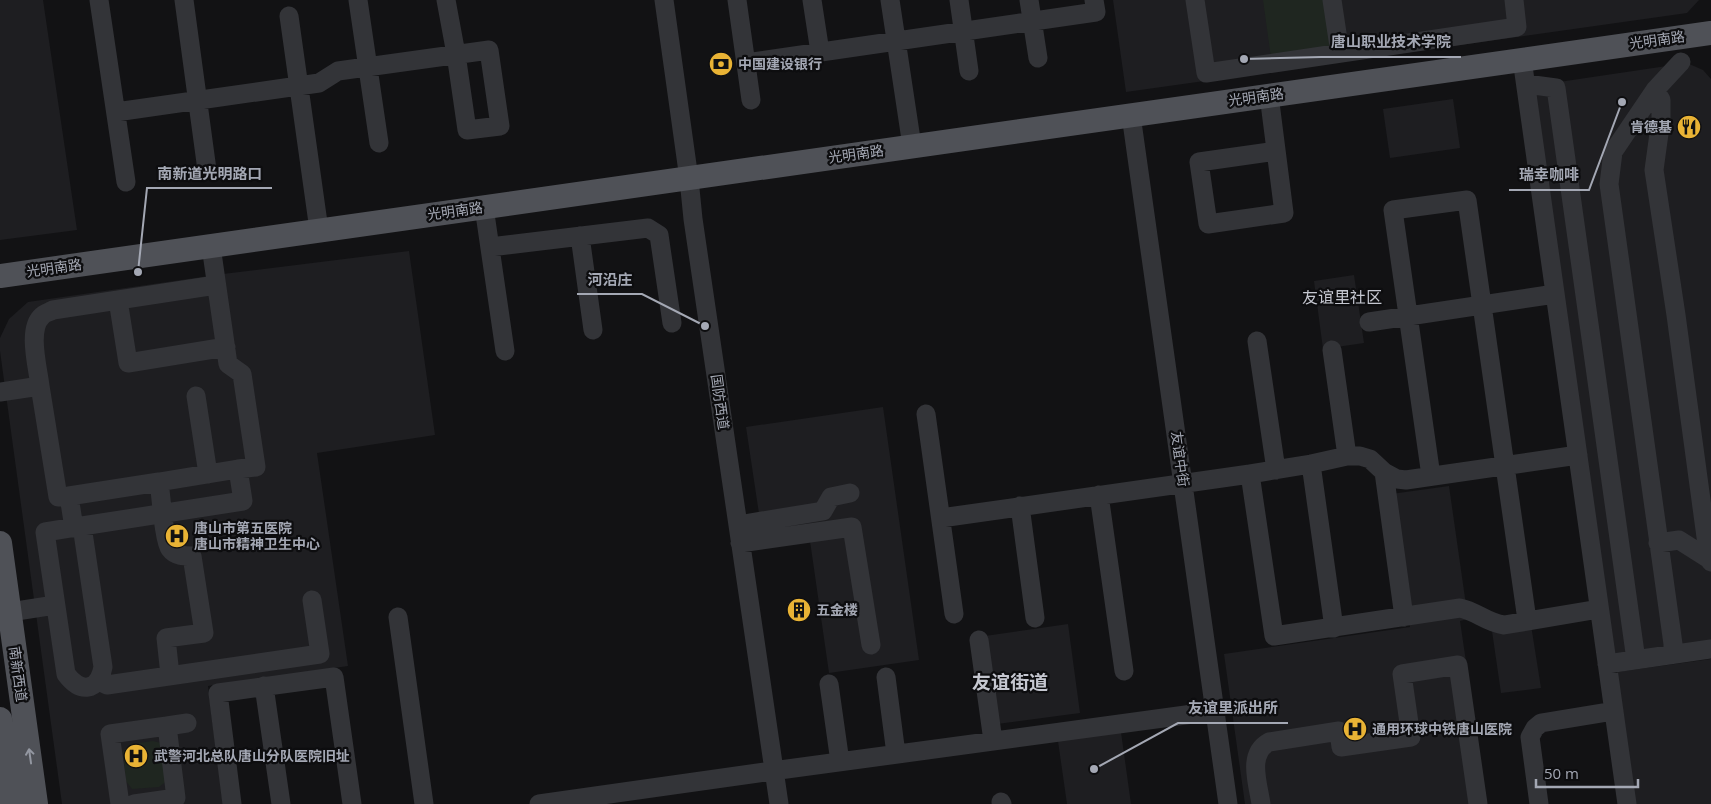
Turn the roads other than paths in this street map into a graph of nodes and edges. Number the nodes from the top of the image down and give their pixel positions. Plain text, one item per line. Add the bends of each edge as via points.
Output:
1 (99, 0) edge
2 (184, 0) edge
3 (358, 0) edge
4 (446, 0) edge
5 (664, 0) edge
6 (737, 0) edge
7 (812, 0) edge
8 (890, 0) edge
9 (959, 0) edge
10 (1029, 0) edge
11 (1094, 0) edge
12 (1195, 0) edge
13 (1332, 0) edge
14 (1514, 0) edge
15 (289, 16) dead end
16 (1032, 22) junction
17 (963, 32) junction
18 (1711, 33) edge
19 (896, 41) junction
20 (820, 52) junction
21 (1340, 53) junction
22 (1038, 58) dead end
23 (1522, 59) junction
24 (1681, 62) dead end
25 (746, 63) junction
26 (368, 67) junction
27 (970, 72) dead end
28 (1526, 84) junction
29 (299, 86) junction
30 (1655, 90) junction
31 (1268, 96) junction
32 (751, 100) dead end
33 (198, 101) junction
34 (116, 112) junction
35 (1131, 115) junction
36 (379, 143) dead end
37 (912, 146) junction
38 (1276, 151) junction
39 (207, 170) dead end
40 (689, 179) junction
41 (126, 182) dead end
42 (484, 207) junction
43 (319, 230) junction
44 (580, 236) junction
45 (211, 246) junction
46 (490, 247) junction
47 (0, 276) edge
48 (216, 285) junction
49 (1555, 294) junction
50 (118, 300) junction
51 (1482, 305) junction
52 (1408, 316) junction
53 (1369, 322) dead end
54 (672, 323) dead end
55 (593, 330) dead end
56 (1257, 341) dead end
57 (226, 347) junction
58 (1332, 350) dead end
59 (505, 351) dead end
60 (40, 386) junction
61 (0, 392) edge
62 (196, 396) dead end
63 (926, 414) dead end
64 (1578, 455) junction
65 (1347, 456) junction
66 (1311, 464) junction
67 (1504, 466) junction
68 (238, 469) junction
69 (1276, 470) junction
70 (1384, 472) junction
71 (208, 474) junction
72 (1250, 474) junction
73 (1431, 476) junction
74 (159, 482) junction
75 (1183, 482) junction
76 (850, 493) dead end
77 (1099, 495) junction
78 (69, 496) junction
79 (1020, 506) junction
80 (163, 513) junction
81 (941, 518) junction
82 (1703, 519) junction
83 (78, 527) junction
84 (739, 534) junction
85 (1679, 540) junction
86 (0, 543) edge
87 (1658, 543) junction
88 (1710, 561) edge
89 (312, 600) dead end
90 (55, 604) junction
91 (1599, 609) junction
92 (10, 612) junction
93 (954, 614) dead end
94 (398, 617) dead end
95 (1404, 617) junction
96 (1035, 618) dead end
97 (1526, 620) junction
98 (1334, 628) junction
99 (979, 640) dead end
100 (871, 645) dead end
101 (1711, 649) edge
102 (1673, 654) junction
103 (1636, 660) junction
104 (1607, 664) junction
105 (1124, 671) dead end
106 (170, 675) junction
107 (886, 677) dead end
108 (99, 681) junction
109 (829, 684) dead end
110 (264, 686) junction
111 (1215, 711) junction
112 (1614, 711) junction
113 (0, 719) edge
114 (187, 723) dead end
115 (167, 726) junction
116 (993, 741) junction
117 (896, 754) junction
118 (840, 762) junction
119 (774, 771) junction
120 (12, 804) edge
121 (36, 804) edge
122 (120, 804) edge
123 (134, 804) edge
124 (232, 804) edge
125 (281, 804) edge
126 (352, 804) edge
127 (424, 804) edge
128 (539, 804) edge
129 (779, 804) edge
130 (1228, 804) edge
131 (1261, 804) edge
132 (1478, 804) edge
133 (1540, 804) edge
134 (1627, 804) edge

1 - 34 street
2 - 33 street
3 - 26 street
4 - 26 street via 456,54
5 - 40 street, 国防西道
6 - 25 street
7 - 20 street
8 - 19 street
9 - 17 street
10 - 16 street
11 - 16 street via 1096,12
12 - 21 street via 1206,73
13 - 21 street
14 - 21 street via 1518,27
15 - 29 street
16 - 17 street
16 - 22 street
17 - 19 street
17 - 27 street
18 - 23 main road, 光明南路
19 - 20 street
19 - 37 street
20 - 25 street
23 - 28 street
23 - 31 main road, 光明南路
24 - 30 street
25 - 32 street
26 - 29 street via 338,71 318,83
26 - 36 street
28 - 49 street
28 - 103 street via 1556,88
29 - 33 street
29 - 43 street
30 - 82 street via 1661,100 1661,118 1654,170
30 - 87 street via 1613,152 1609,184
31 - 35 main road, 光明南路
31 - 38 street
33 - 34 street
33 - 39 street
34 - 41 street
35 - 37 main road, 光明南路
35 - 75 street, 友谊中街
37 - 40 main road, 光明南路
38 - 38 street via 1284,213 1208,224 1199,162
40 - 42 main road, 光明南路
40 - 84 street, 国防西道
42 - 43 main road, 光明南路
42 - 46 street
43 - 45 main road, 光明南路
44 - 46 street
44 - 54 street via 648,228 659,236
44 - 55 street
45 - 47 main road, 光明南路
45 - 48 street
46 - 59 street
48 - 50 street
48 - 57 street
49 - 51 street
49 - 64 street
50 - 57 street via 128,363
50 - 60 street via 53,310 42,315 34,336
51 - 52 street
51 - 52 street via 1467,200 1393,210
51 - 67 street
52 - 53 street
52 - 73 street
56 - 69 street
57 - 68 street via 228,364 242,374 256,467
58 - 65 street
60 - 61 street
60 - 78 street via 58,497
62 - 71 street
63 - 81 street
64 - 67 street
64 - 91 street
65 - 66 street
65 - 70 street via 1370,459
66 - 69 street
66 - 98 street
67 - 73 street
67 - 97 street
68 - 71 street
68 - 80 street via 243,501
69 - 72 street
70 - 73 street via 1406,480
70 - 95 street
71 - 74 street
72 - 75 street
72 - 98 street via 1274,636
74 - 78 street
74 - 80 street
75 - 77 street
75 - 111 street, 友谊中街
76 - 84 street via 831,497 824,511
77 - 79 street
77 - 105 street
78 - 83 street
79 - 81 street
79 - 96 street
80 - 83 street
80 - 106 street via 168,548 174,554 192,556 204,633 166,638
81 - 93 street
82 - 85 street
82 - 88 street
83 - 90 street via 45,532
83 - 108 street via 103,667
84 - 100 street via 852,527
84 - 119 street, 国防西道
85 - 87 street
85 - 88 street
86 - 92 main road, 南新西道
87 - 102 street
89 - 106 street via 320,654
90 - 92 street
90 - 108 street via 66,674 77,686 93,686
91 - 97 street
91 - 104 street
121 -> 92 main road, 南新西道
94 - 127 street
95 - 97 street via 1460,608 1470,610 1493,624
95 - 98 street
99 - 116 street
101 - 102 street
102 - 103 street
103 - 104 street
104 - 112 street
106 - 108 street via 107,685
107 - 117 street
109 - 118 street
110 - 124 street via 218,693
110 - 125 street
110 - 126 street via 334,677
111 - 116 street
111 - 130 street, 友谊中街
112 - 133 street via 1541,723 1535,728 1530,738
112 - 134 street
113 - 120 main road
114 - 115 street
115 - 122 street via 110,734
115 - 123 street via 176,798
116 - 117 street
117 - 118 street
118 - 119 street
119 - 128 street
119 - 129 street, 国防西道
131 - 132 street via 1256,755 1261,746 1339,731 1341,747 1411,737 1402,674 1458,665

